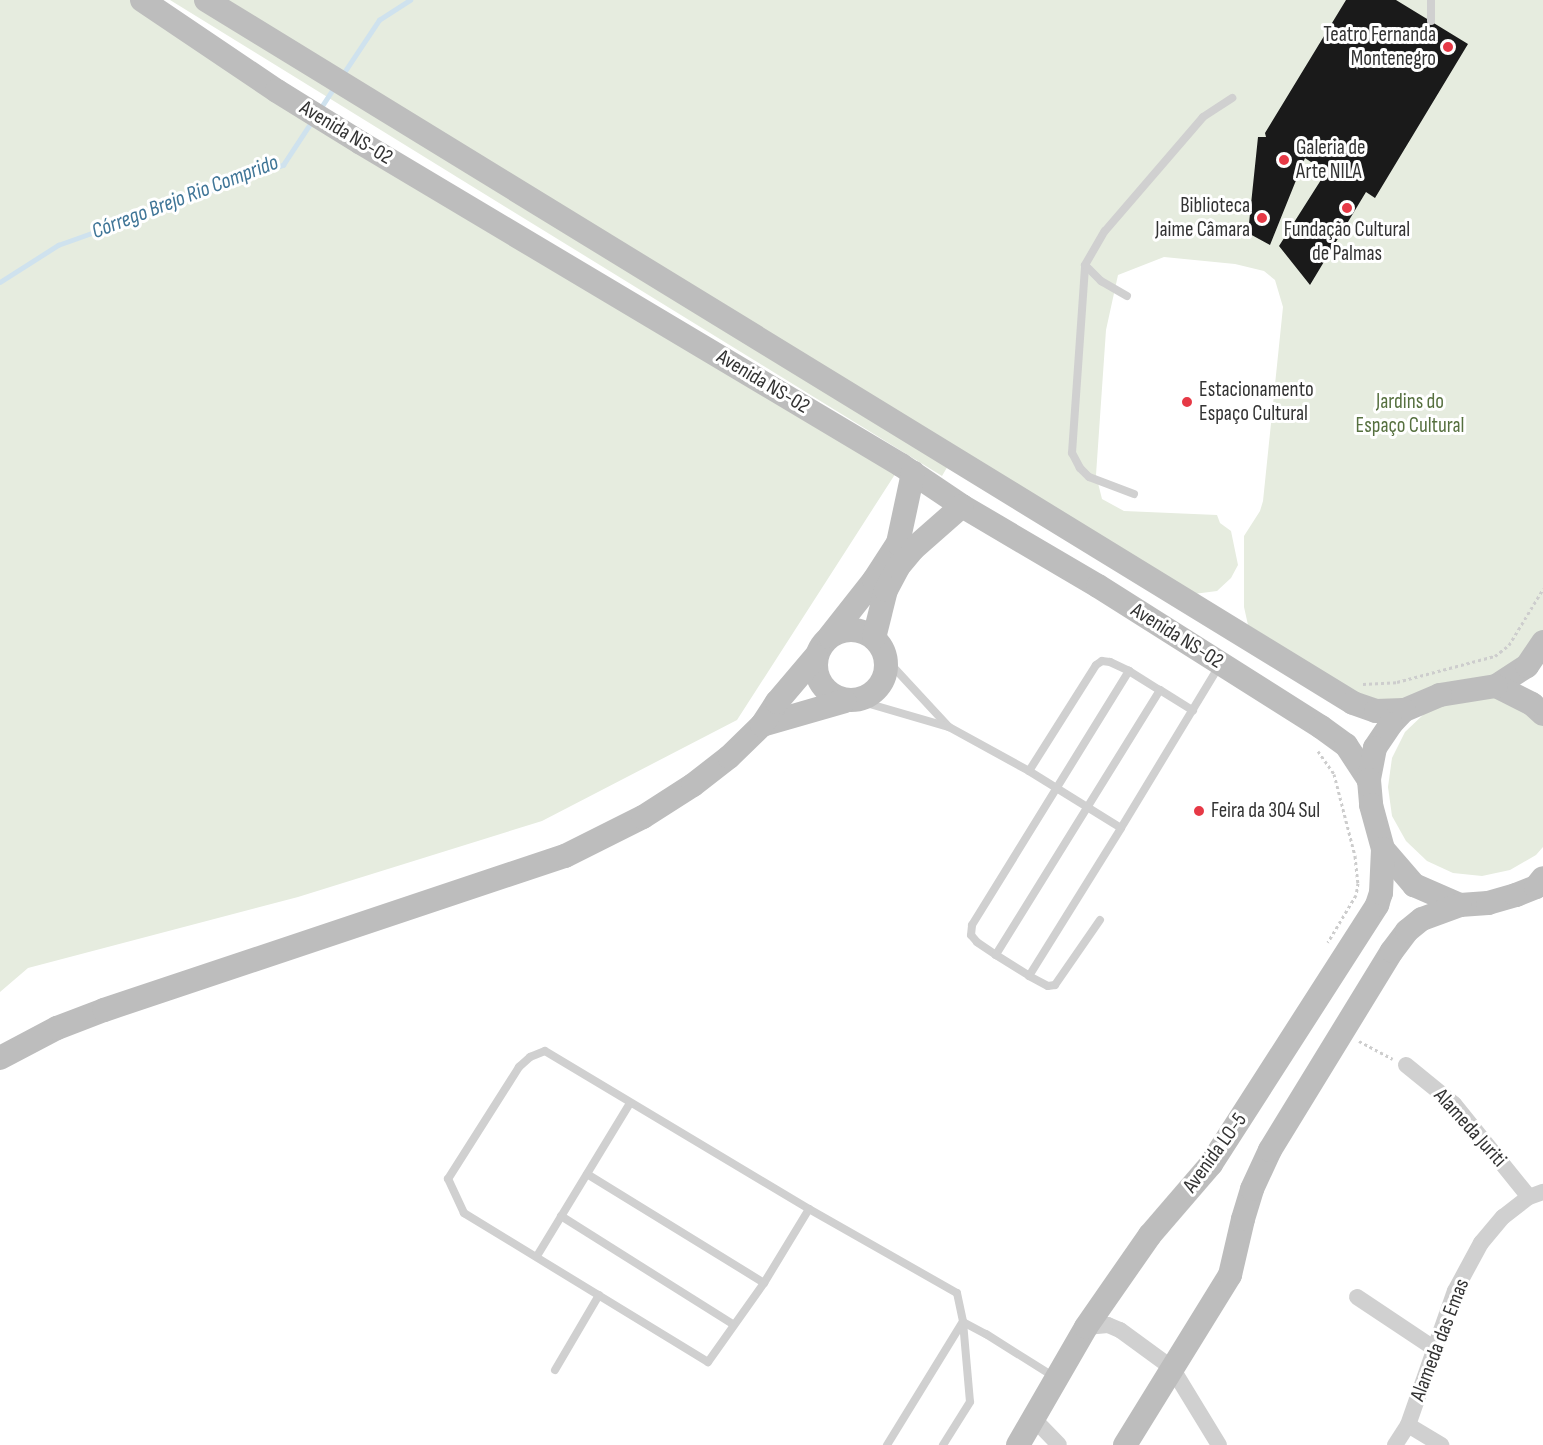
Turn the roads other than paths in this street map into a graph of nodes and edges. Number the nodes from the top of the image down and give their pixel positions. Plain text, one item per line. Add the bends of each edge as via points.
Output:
1 (142, 0) edge
2 (206, 0) edge
3 (1431, 0) edge
4 (1431, 21) dead end
5 (1232, 98) dead end
6 (1085, 265) junction
7 (1127, 296) dead end
8 (913, 473) junction
9 (1134, 494) dead end
10 (962, 506) junction
11 (830, 636) junction
12 (1543, 642) edge
13 (880, 648) junction
14 (816, 656) junction
15 (1221, 664) junction
16 (1129, 671) junction
17 (1496, 686) junction
18 (1160, 690) junction
19 (850, 700) junction
20 (1404, 710) junction
21 (1193, 711) junction
22 (1543, 714) edge
23 (762, 725) junction
24 (949, 727) junction
25 (1029, 771) junction
26 (1369, 780) junction
27 (1057, 789) junction
28 (1087, 807) junction
29 (1121, 828) junction
30 (1383, 849) junction
31 (1541, 884) edge
32 (1460, 905) junction
33 (1100, 920) dead end
34 (996, 955) junction
35 (1029, 976) junction
36 (0, 1058) edge
37 (1406, 1065) road end
38 (630, 1103) junction
39 (587, 1174) junction
40 (1536, 1195) edge
41 (809, 1209) junction
42 (561, 1216) junction
43 (537, 1256) junction
44 (764, 1283) junction
45 (599, 1295) junction
46 (1357, 1297) dead end
47 (963, 1322) junction
48 (734, 1325) junction
49 (1086, 1327) junction
50 (1435, 1349) junction
51 (1172, 1368) junction
52 (555, 1370) dead end
53 (1056, 1378) junction
54 (1033, 1418) junction
55 (1408, 1425) junction
56 (887, 1445) edge
57 (943, 1445) edge
58 (1017, 1445) edge
59 (1059, 1445) edge
60 (1125, 1445) edge
61 (1219, 1445) edge
62 (1395, 1445) edge
63 (1441, 1445) edge

1 - 8 street, Avenida NS-02 via 361,143
2 - 20 street, Avenida NS-02 via 1353,703 1376,711
3 - 4 lane
5 - 6 lane via 1203,117 1106,231
6 - 7 lane via 1101,281
6 - 9 lane via 1072,453 1089,477
8 - 10 street, Avenida NS-02
8 - 11 street via 898,543
10 - 13 street via 898,567 886,590
10 - 15 street, Avenida NS-02
11 - 13 street via 857,630
11 - 14 street
12 - 17 street via 1527,666
13 - 19 street via 886,669 876,690
13 - 24 lane
14 - 19 street via 815,671 821,685 831,695
14 - 23 street
15 - 21 lane
15 - 26 street, Avenida NS-02 via 1346,745
16 - 18 lane
16 - 25 lane via 1110,662 1096,665
16 - 27 lane
17 - 20 street via 1440,695
17 - 22 street
18 - 21 lane
18 - 28 lane
19 - 23 street
19 - 24 lane
20 - 26 street via 1376,748
21 - 29 lane
23 - 36 street via 693,785 643,817 565,856 104,1010 57,1028
24 - 25 lane
25 - 27 lane
26 - 30 street via 1371,805
27 - 28 lane
27 - 34 lane via 972,925 971,935
28 - 29 lane
28 - 34 lane
29 - 35 lane
30 - 32 street via 1414,885
30 - 49 street, Avenida LO-5 via 1382,893 1358,936 1211,1164 1150,1235
31 - 32 street via 1488,903
32 - 51 street, Avenida LO-5 via 1422,919 1407,931 1343,1032 1270,1150 1252,1189 1230,1275
33 - 35 lane via 1055,985 1048,986
34 - 35 lane
37 - 40 street, Alameda Juriti via 1454,1104
38 - 39 lane
38 - 41 lane
38 - 43 lane via 545,1051 530,1057 519,1067 448,1179 464,1213
39 - 42 lane
39 - 44 lane
40 - 50 street, Alameda das Emas via 1503,1217 1481,1243 1455,1291
41 - 44 lane
41 - 47 lane via 957,1293
42 - 43 lane
42 - 48 lane
43 - 45 lane
44 - 48 lane
45 - 48 lane via 708,1362
45 - 52 lane
46 - 50 street
47 - 53 lane
47 - 56 lane
47 - 57 lane via 970,1402
49 - 51 street via 1108,1325 1120,1330
49 - 53 street, Avenida LO-5
50 - 55 street, Alameda das Emas
51 - 60 street, Avenida LO-5
51 - 61 street
53 - 54 street, Avenida LO-5
54 - 58 street, Avenida LO-5
54 - 59 street
55 - 62 street, Alameda das Emas
55 - 63 street

